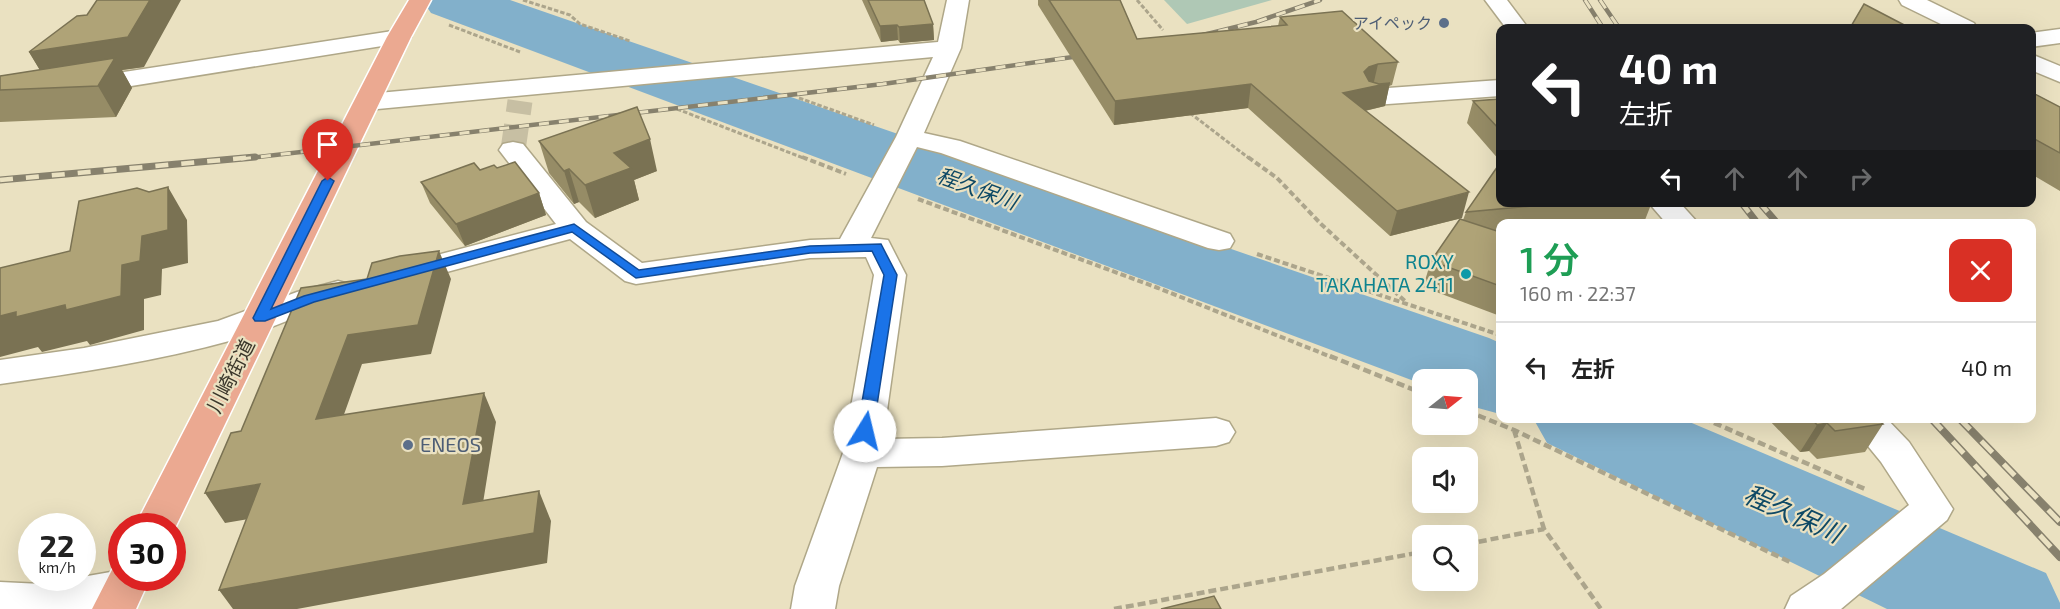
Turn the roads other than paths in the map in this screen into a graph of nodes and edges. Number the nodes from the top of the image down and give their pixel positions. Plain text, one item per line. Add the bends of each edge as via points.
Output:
1 (958, 0) edge
2 (1496, 0) edge
3 (1910, 0) edge
4 (410, 15) edge
5 (1514, 24) edge
6 (1958, 24) edge
7 (2060, 36) edge
8 (2036, 39) edge
9 (949, 48) junction
10 (2036, 63) edge
11 (2060, 75) edge
12 (1496, 88) edge
13 (1374, 97) edge
14 (0, 99) edge
15 (367, 102) junction
16 (909, 137) junction
17 (513, 150) dead end
18 (1667, 207) edge
19 (1679, 219) edge
20 (574, 228) junction
21 (1219, 241) road end
22 (851, 247) junction
23 (260, 318) junction
24 (0, 372) edge
25 (1868, 423) edge
26 (1216, 432) dead end
27 (862, 453) junction
28 (162, 513) edge
29 (122, 592) edge
30 (1830, 592) edge
31 (0, 600) edge
32 (813, 609) edge

1 - 9 street
2 - 5 street
3 - 6 street
4 - 14 street
4 - 15 main road, 川崎街道
7 - 8 street
9 - 15 street via 598,80 522,93
9 - 16 street
10 - 11 street
12 - 13 street
15 - 23 main road, 川崎街道
16 - 21 street via 950,147
16 - 22 street
17 - 20 street
18 - 19 street
20 - 22 street via 636,274 810,249
20 - 23 street via 309,299
22 - 27 street via 877,247 890,275
23 - 24 street via 225,331 84,360
23 - 28 main road, 川崎街道
25 - 30 street via 1934,508
26 - 27 street via 942,452
27 - 32 street via 817,586
29 - 31 street via 42,602

